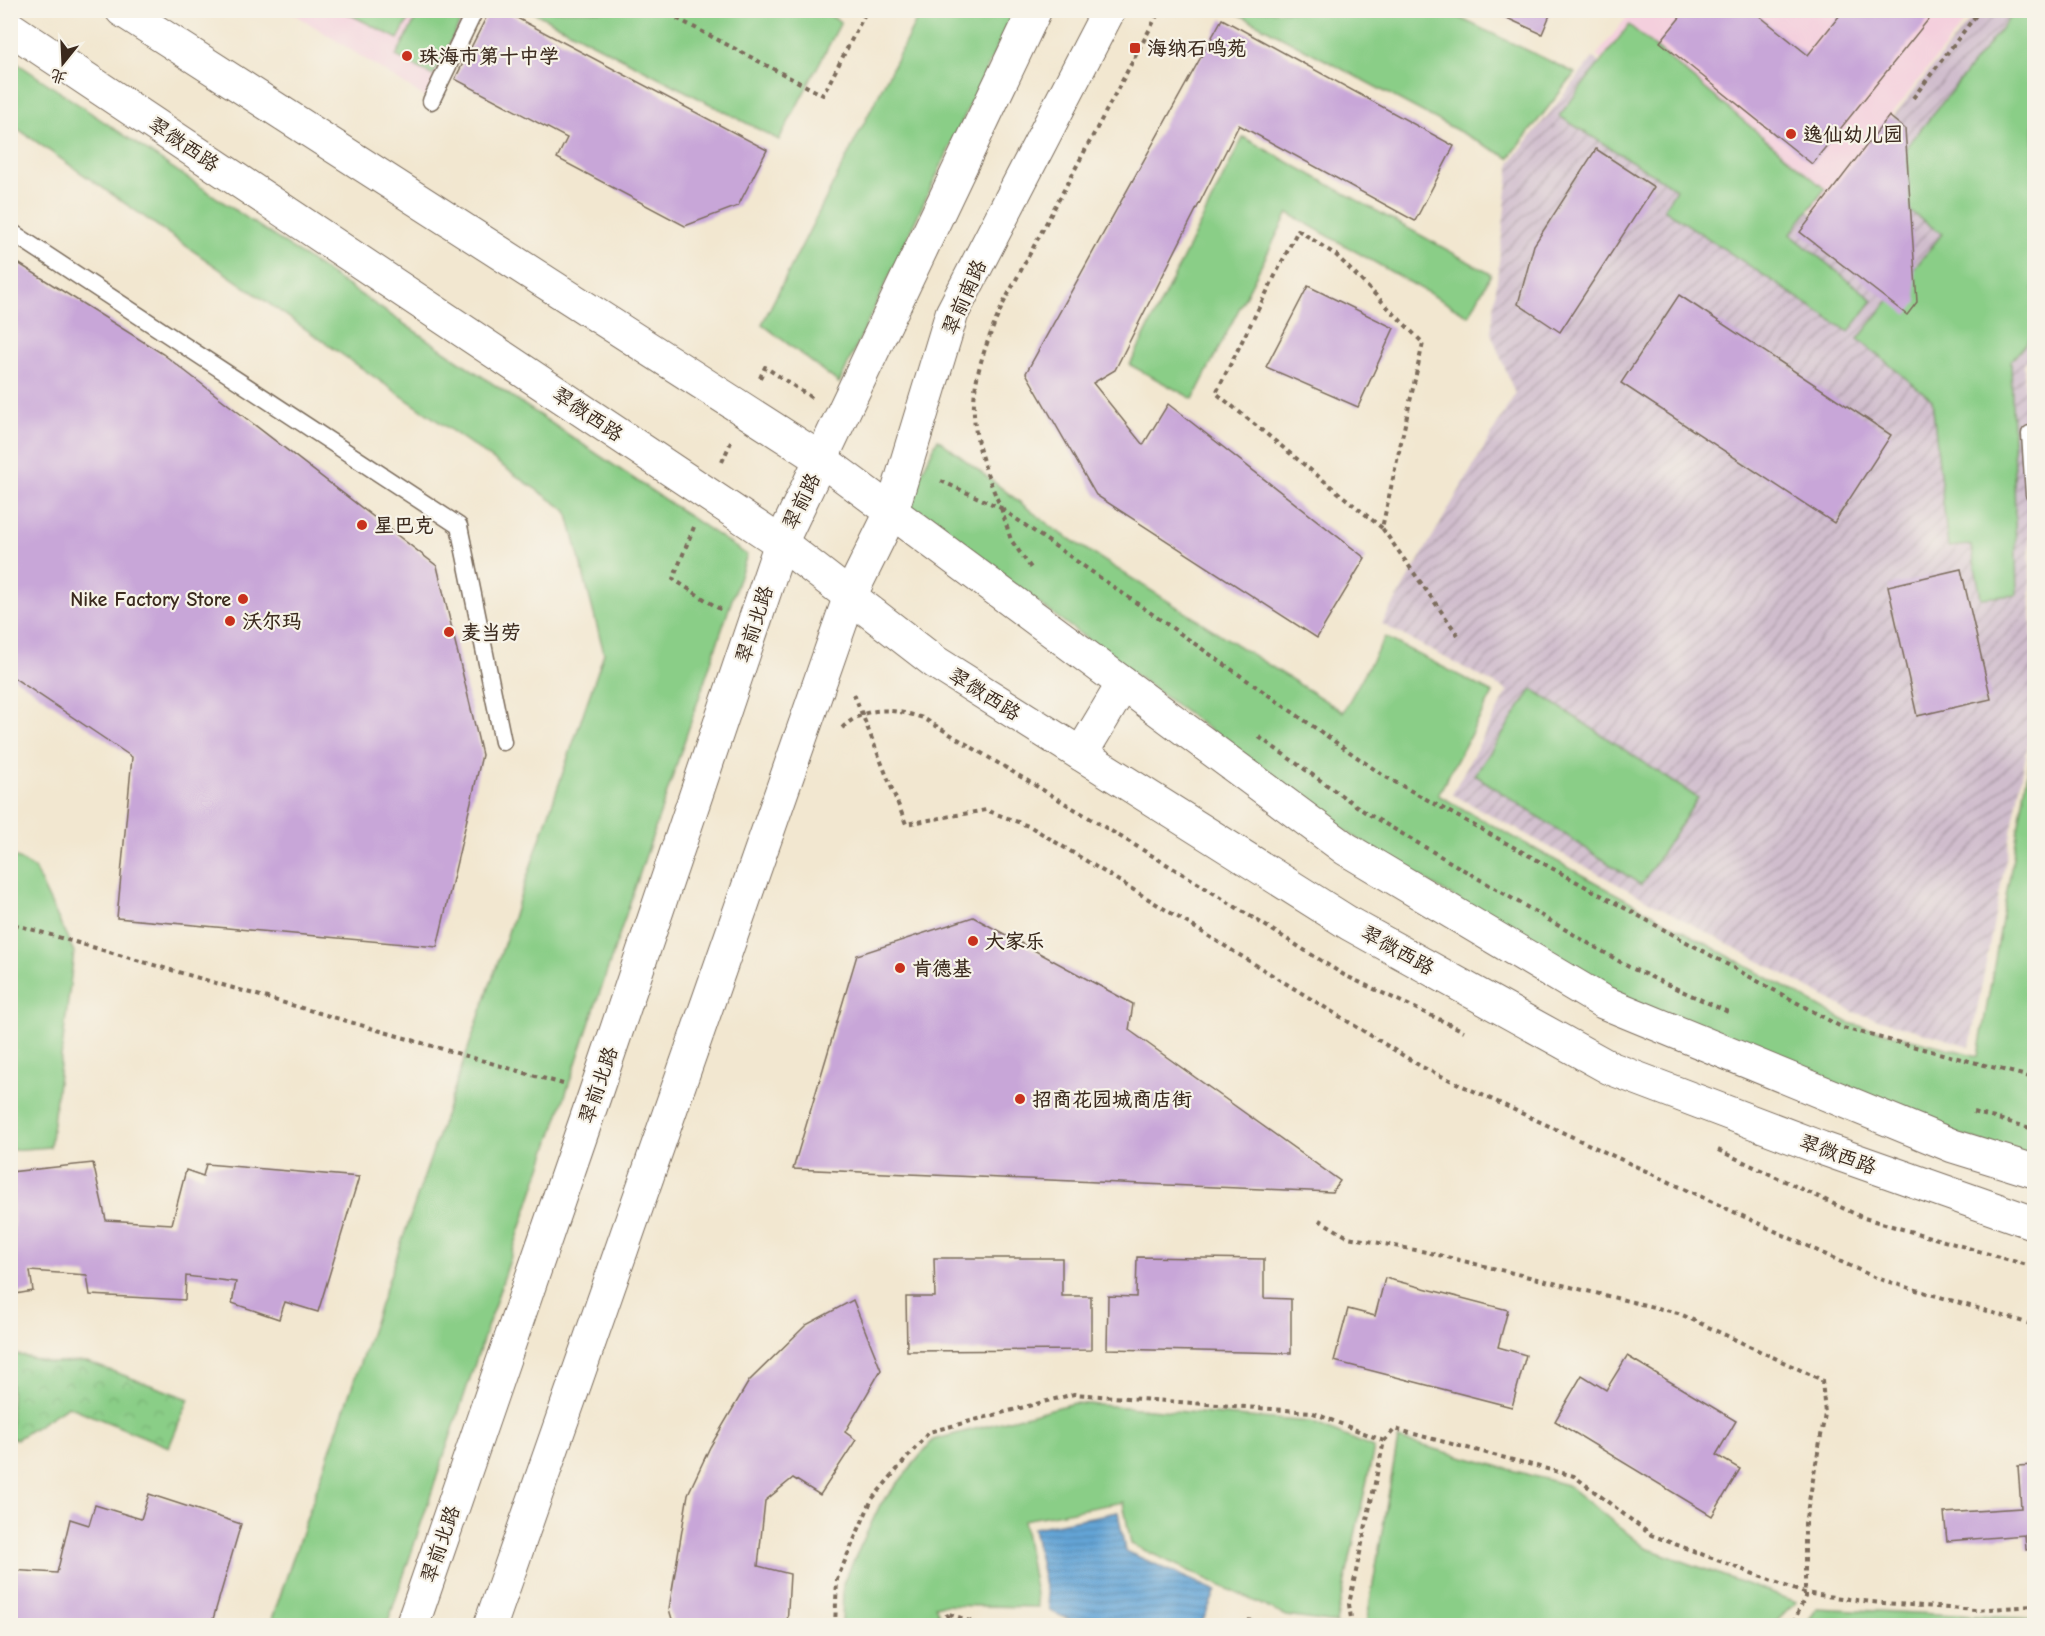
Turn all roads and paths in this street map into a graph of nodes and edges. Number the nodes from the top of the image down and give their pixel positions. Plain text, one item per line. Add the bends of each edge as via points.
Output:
1 (122, 10) edge
2 (475, 10) edge
3 (661, 10) edge
4 (867, 10) edge
5 (1035, 10) edge
6 (1109, 10) edge
7 (1160, 10) edge
8 (1980, 10) edge
9 (10, 28) edge
10 (1913, 98) dead end
11 (431, 101) dead end
12 (10, 231) edge
13 (2030, 434) dead end
14 (822, 460) junction
15 (941, 481) dead end
16 (2034, 494) edge
17 (1001, 508) junction
18 (892, 511) junction
19 (1382, 528) junction
20 (781, 543) junction
21 (1035, 572) dead end
22 (850, 596) junction
23 (1458, 635) dead end
24 (1124, 684) junction
25 (850, 685) dead end
26 (863, 716) junction
27 (1250, 730) dead end
28 (837, 734) dead end
29 (503, 742) dead end
30 (1081, 754) junction
31 (10, 931) edge
32 (1733, 1014) dead end
33 (1474, 1035) dead end
34 (2034, 1078) edge
35 (595, 1094) junction
36 (1971, 1112) dead end
37 (2034, 1129) edge
38 (1712, 1147) dead end
39 (2034, 1171) edge
40 (1319, 1220) dead end
41 (2034, 1223) edge
42 (2034, 1267) edge
43 (2034, 1325) edge
44 (1384, 1441) junction
45 (1804, 1593) junction
46 (2034, 1606) edge
47 (412, 1626) edge
48 (490, 1626) edge
49 (836, 1626) edge
50 (952, 1626) edge
51 (985, 1626) edge
52 (1242, 1626) edge
53 (1291, 1626) edge
54 (1352, 1626) edge
55 (1792, 1626) edge

1 - 14 main road
2 - 11 lane
3 - 4 path via 823,95
5 - 14 main road
6 - 18 main road, 翠前南路 via 952,313
7 - 17 path via 987,340 975,382 974,432 982,464
8 - 10 path
9 - 20 main road, 翠微西路
12 - 29 lane via 459,526
13 - 16 lane
14 - 18 main road
14 - 20 main road, 翠前路
15 - 17 path
17 - 21 path via 1011,540
17 - 34 path via 1395,782 1843,1028
18 - 22 main road, 翠前南路
18 - 24 main road
19 - 19 path via 1424,343 1336,255 1298,230 1216,393
19 - 23 path
20 - 22 main road, 翠微西路
20 - 35 main road, 翠前北路
22 - 30 main road, 翠微西路 via 935,662
22 - 48 main road
24 - 30 main road
24 - 39 main road via 1346,849 1603,1002 1953,1146
25 - 26 path
26 - 28 path via 850,721
26 - 33 path via 895,709 923,718 1344,975
26 - 43 path via 906,824 986,810 1031,827 1422,1067 1876,1278
27 - 32 path via 1365,812 1629,967
30 - 41 main road, 翠微西路 via 1350,924 1610,1068
31 - 35 path via 13,924 119,953
35 - 47 main road, 翠前北路
36 - 37 path
38 - 42 path via 1864,1218
40 - 45 path via 1348,1237 1678,1313 1822,1380 1825,1414 1805,1523
44 - 45 path via 1395,1429 1574,1476 1651,1535
44 - 49 path via 1311,1412 1074,1394 928,1432 872,1499 837,1579
44 - 54 path via 1349,1604
45 - 46 path via 1975,1610
45 - 55 path
50 - 51 path via 946,1613
52 - 53 path via 1246,1620

